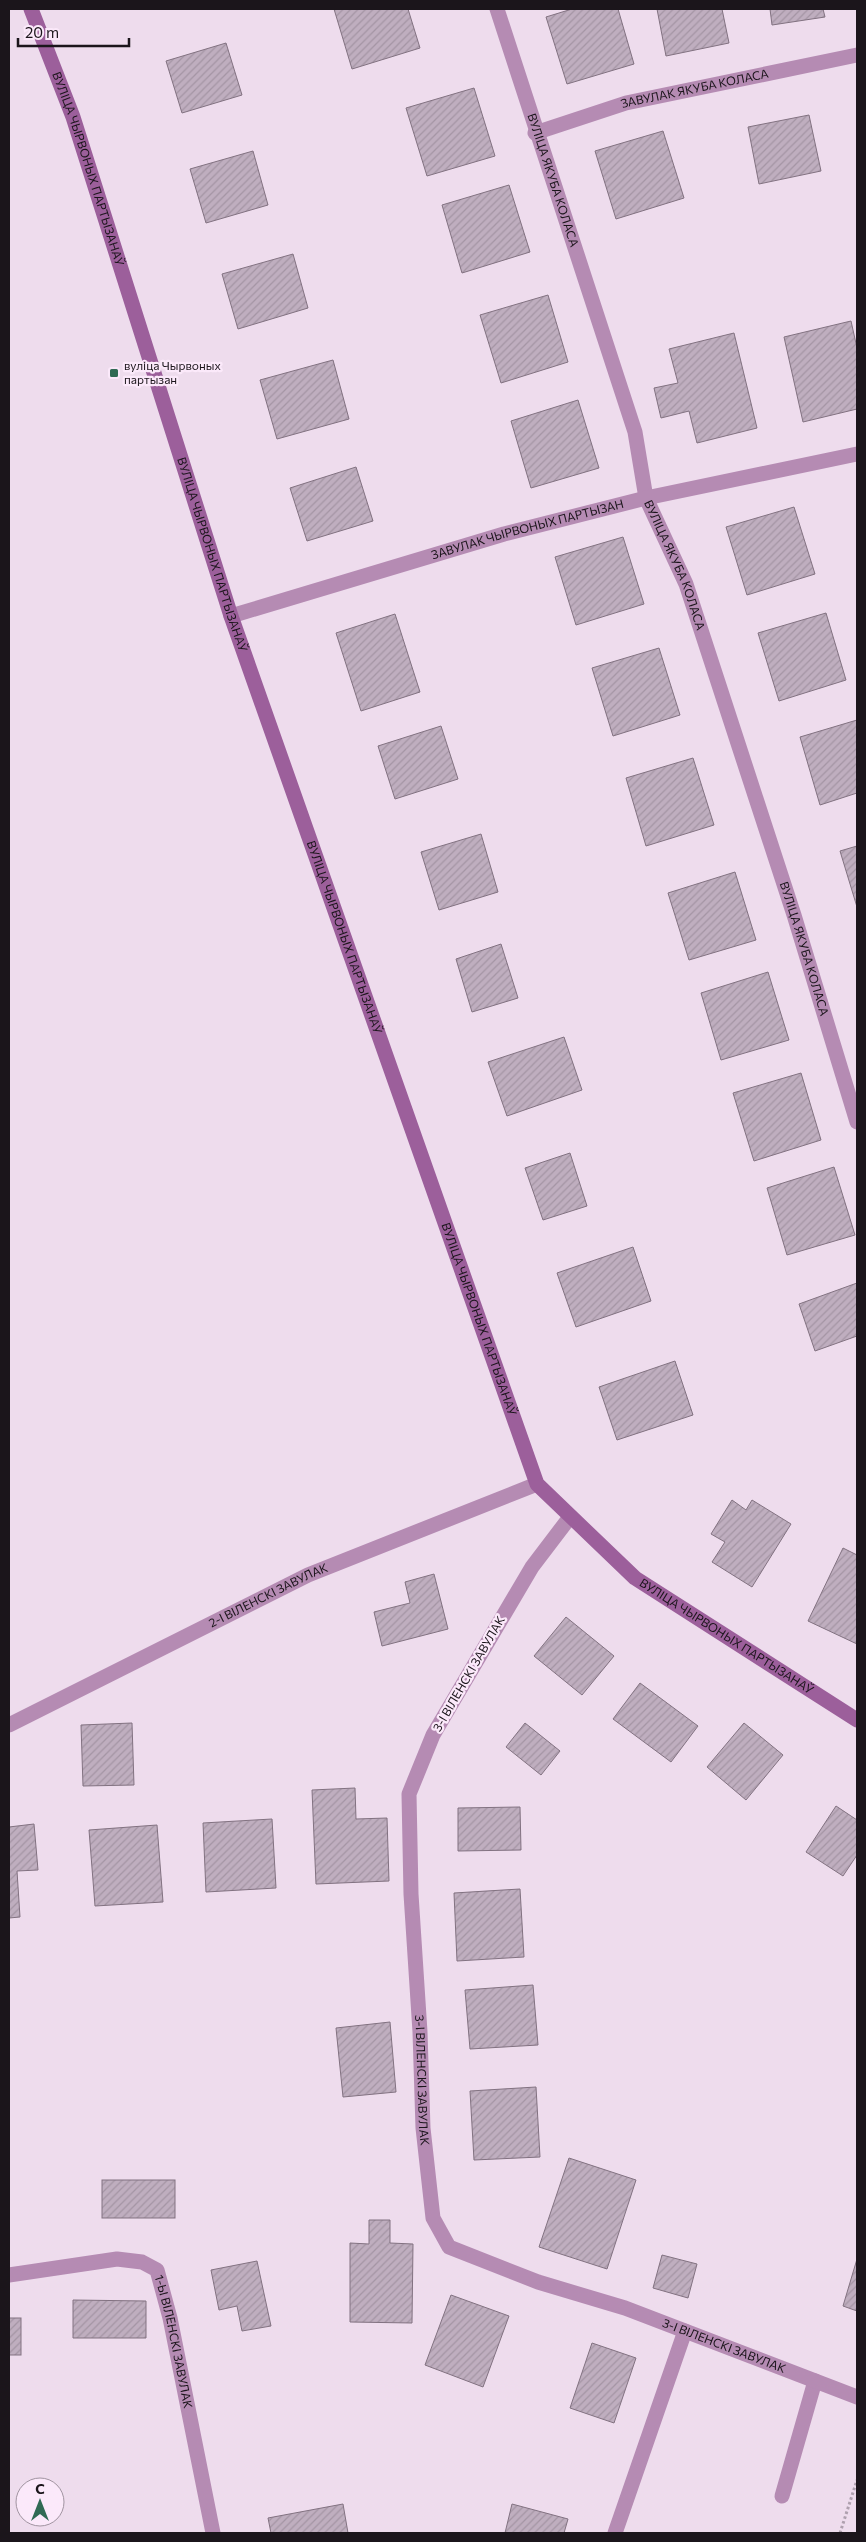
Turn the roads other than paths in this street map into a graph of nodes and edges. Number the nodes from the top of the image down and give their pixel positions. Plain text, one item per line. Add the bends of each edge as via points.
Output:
1 (31, 9) edge
2 (496, 9) edge
3 (857, 55) edge
4 (535, 133) junction
5 (857, 454) edge
6 (646, 498) junction
7 (231, 616) junction
8 (857, 1122) edge
9 (537, 1484) junction
10 (570, 1516) junction
11 (857, 1720) edge
12 (9, 1725) edge
13 (9, 2275) edge
14 (685, 2331) junction
15 (815, 2381) junction
16 (857, 2397) edge
17 (782, 2496) dead end
18 (213, 2533) edge
19 (615, 2533) edge

1 - 7 street, ВУЛІЦА ЧЫРВОНЫХ ПАРТЫЗАНАЎ via 73,116
2 - 4 street, ВУЛІЦА ЯКУБА КОЛАСА
3 - 4 street, ЗАВУЛАК ЯКУБА КОЛАСА via 626,103
4 - 6 street, ВУЛІЦА ЯКУБА КОЛАСА via 635,432
5 - 6 street, ЗАВУЛАК ЧЫРВОНЫХ ПАРТЫЗАН
6 - 7 street, ЗАВУЛАК ЧЫРВОНЫХ ПАРТЫЗАН via 504,534
6 - 8 street, ВУЛІЦА ЯКУБА КОЛАСА via 686,584 794,914
7 - 9 street, ВУЛІЦА ЧЫРВОНЫХ ПАРТЫЗАНАЎ
9 - 10 street, ВУЛІЦА ЧЫРВОНЫХ ПАРТЫЗАНАЎ
9 - 12 street, 2-І ВІЛЕНСКІ ЗАВУЛАК via 308,1576
10 - 11 street, ВУЛІЦА ЧЫРВОНЫХ ПАРТЫЗАНАЎ via 635,1578
10 - 14 street, 3-І ВІЛЕНСКІ ЗАВУЛАК via 532,1567 433,1735 409,1794 423,2128 433,2218 449,2247 538,2282 624,2308
13 - 18 street, 1-Ы ВІЛЕНСКІ ЗАВУЛАК via 118,2259 142,2262 157,2270 170,2318
14 - 15 street, 3-І ВІЛЕНСКІ ЗАВУЛАК
14 - 19 street
15 - 16 street, 3-І ВІЛЕНСКІ ЗАВУЛАК
15 - 17 street

